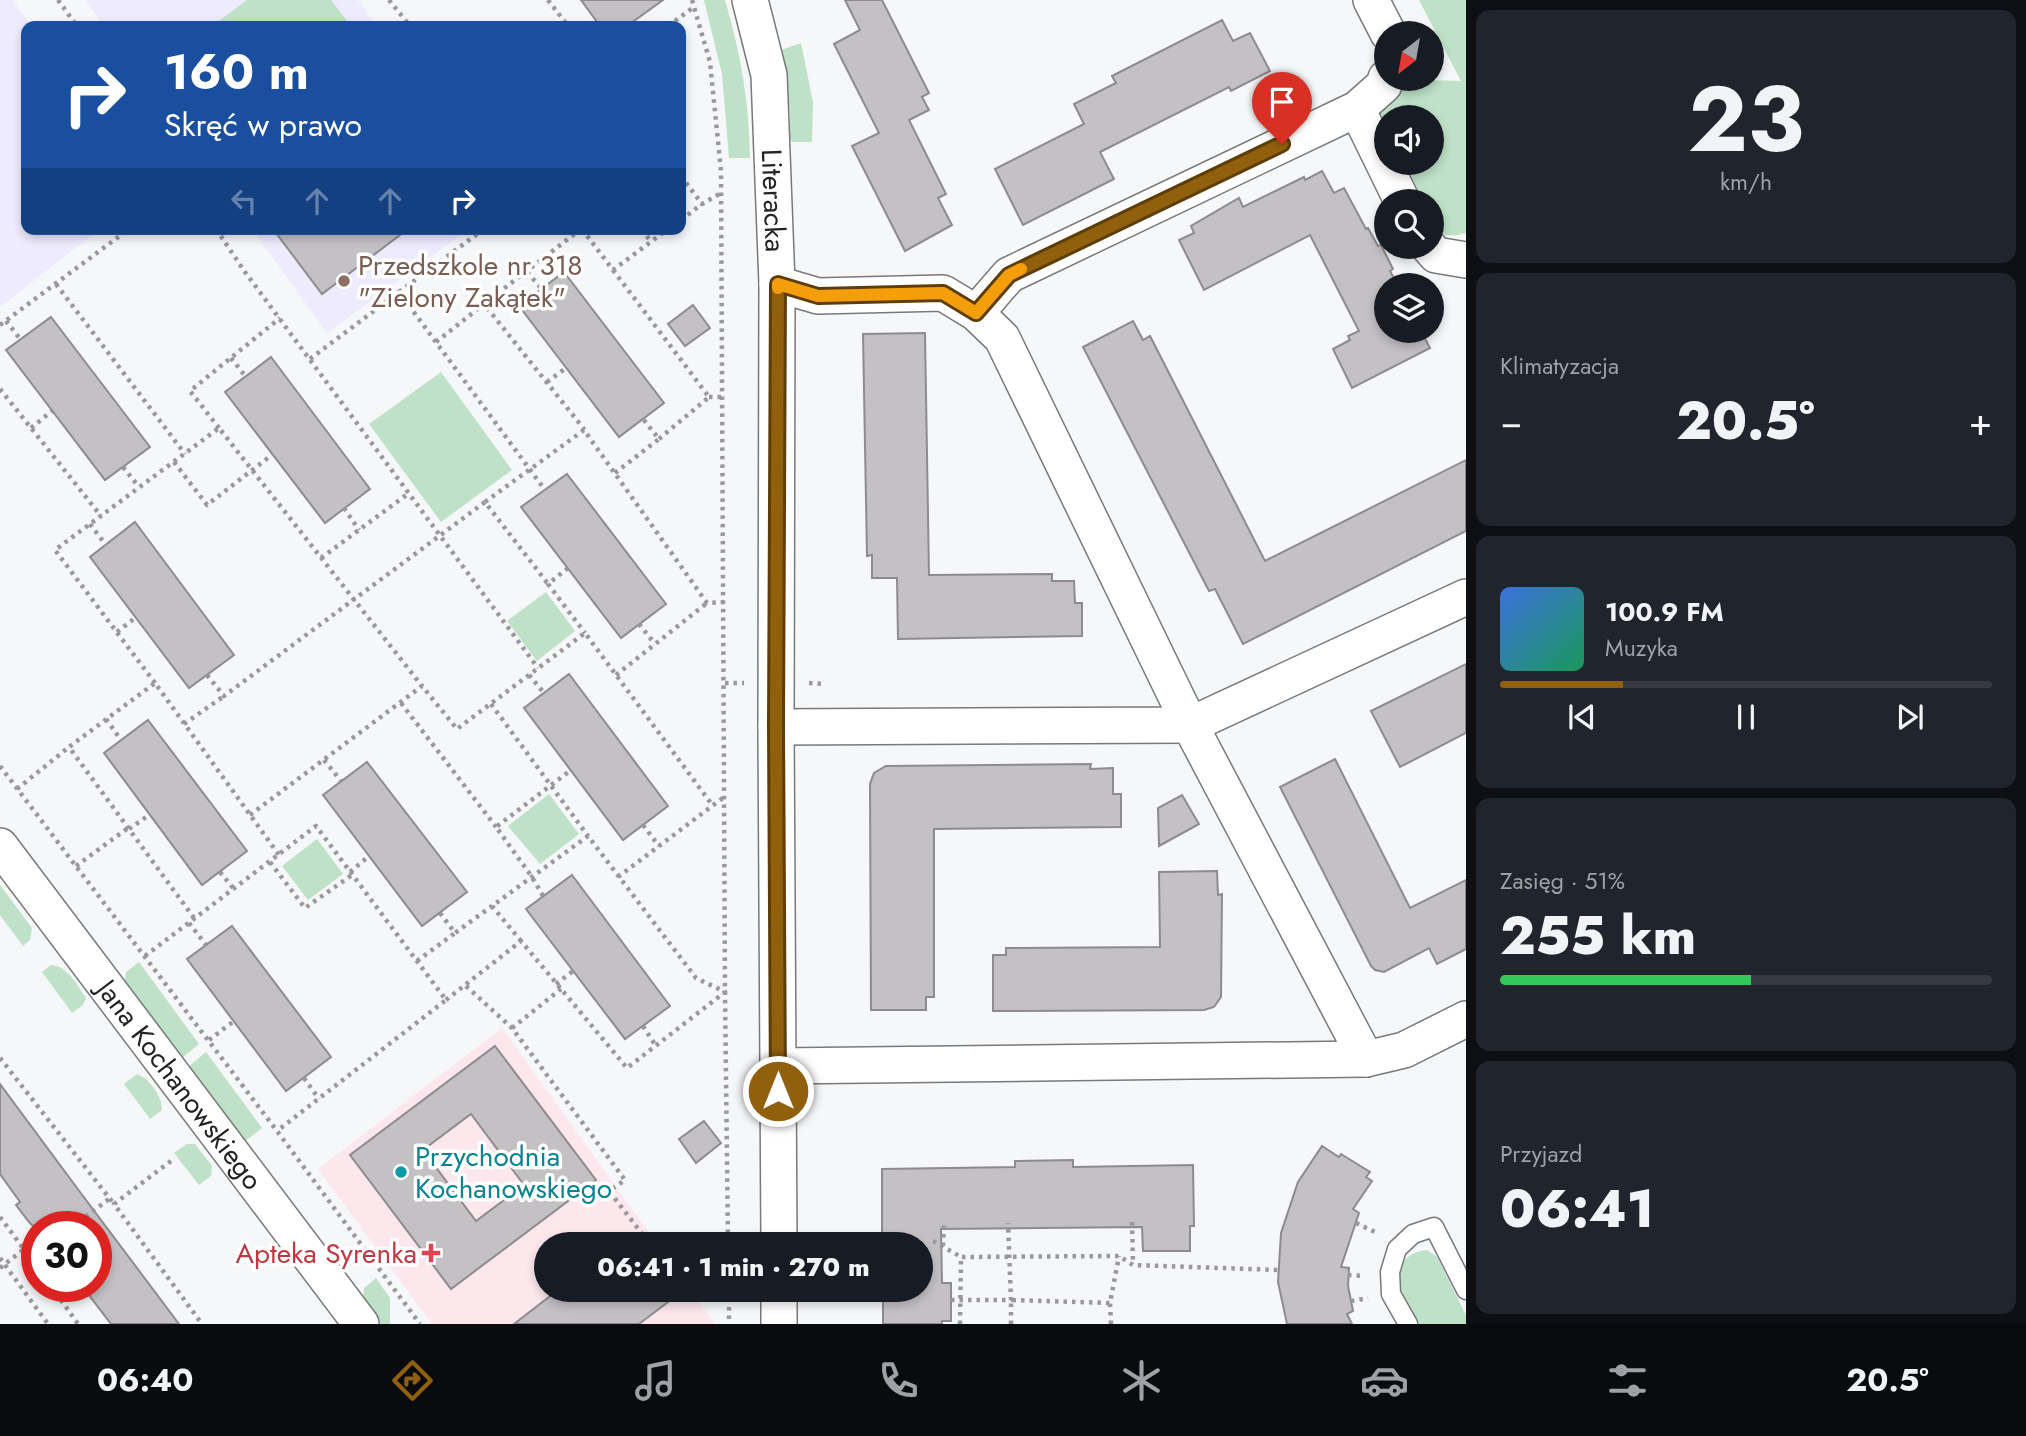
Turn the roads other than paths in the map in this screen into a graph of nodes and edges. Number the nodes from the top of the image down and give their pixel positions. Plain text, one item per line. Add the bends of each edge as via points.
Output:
1 (750, 0) edge
2 (1371, 0) edge
3 (1382, 21) edge
4 (1377, 91) edge
5 (1357, 108) junction
6 (1396, 189) edge
7 (1444, 256) edge
8 (1466, 260) edge
9 (778, 284) junction
10 (976, 313) junction
11 (1466, 597) edge
12 (1190, 725) junction
13 (776, 727) junction
14 (0, 846) edge
15 (1466, 1019) edge
16 (1366, 1059) junction
17 (778, 1066) junction
18 (779, 1232) edge
19 (1466, 1290) edge
20 (779, 1302) edge
21 (360, 1324) edge
22 (779, 1324) edge
23 (1408, 1324) edge

1 - 9 street, Literacka via 769,75
2 - 3 street
4 - 5 street
5 - 6 street
5 - 10 street via 1009,275
7 - 8 street
9 - 10 street via 818,296 943,293
9 - 13 street, Literacka
10 - 12 street via 1002,338
11 - 12 street
12 - 13 street
12 - 16 street
13 - 17 street, Literacka
14 - 21 street, Jana Kochanowskiego
15 - 16 street via 1404,1050
16 - 17 street
17 - 18 street, Literacka
19 - 23 lane via 1434,1227 1412,1234 1398,1249 1390,1272 1391,1294
20 - 22 street

